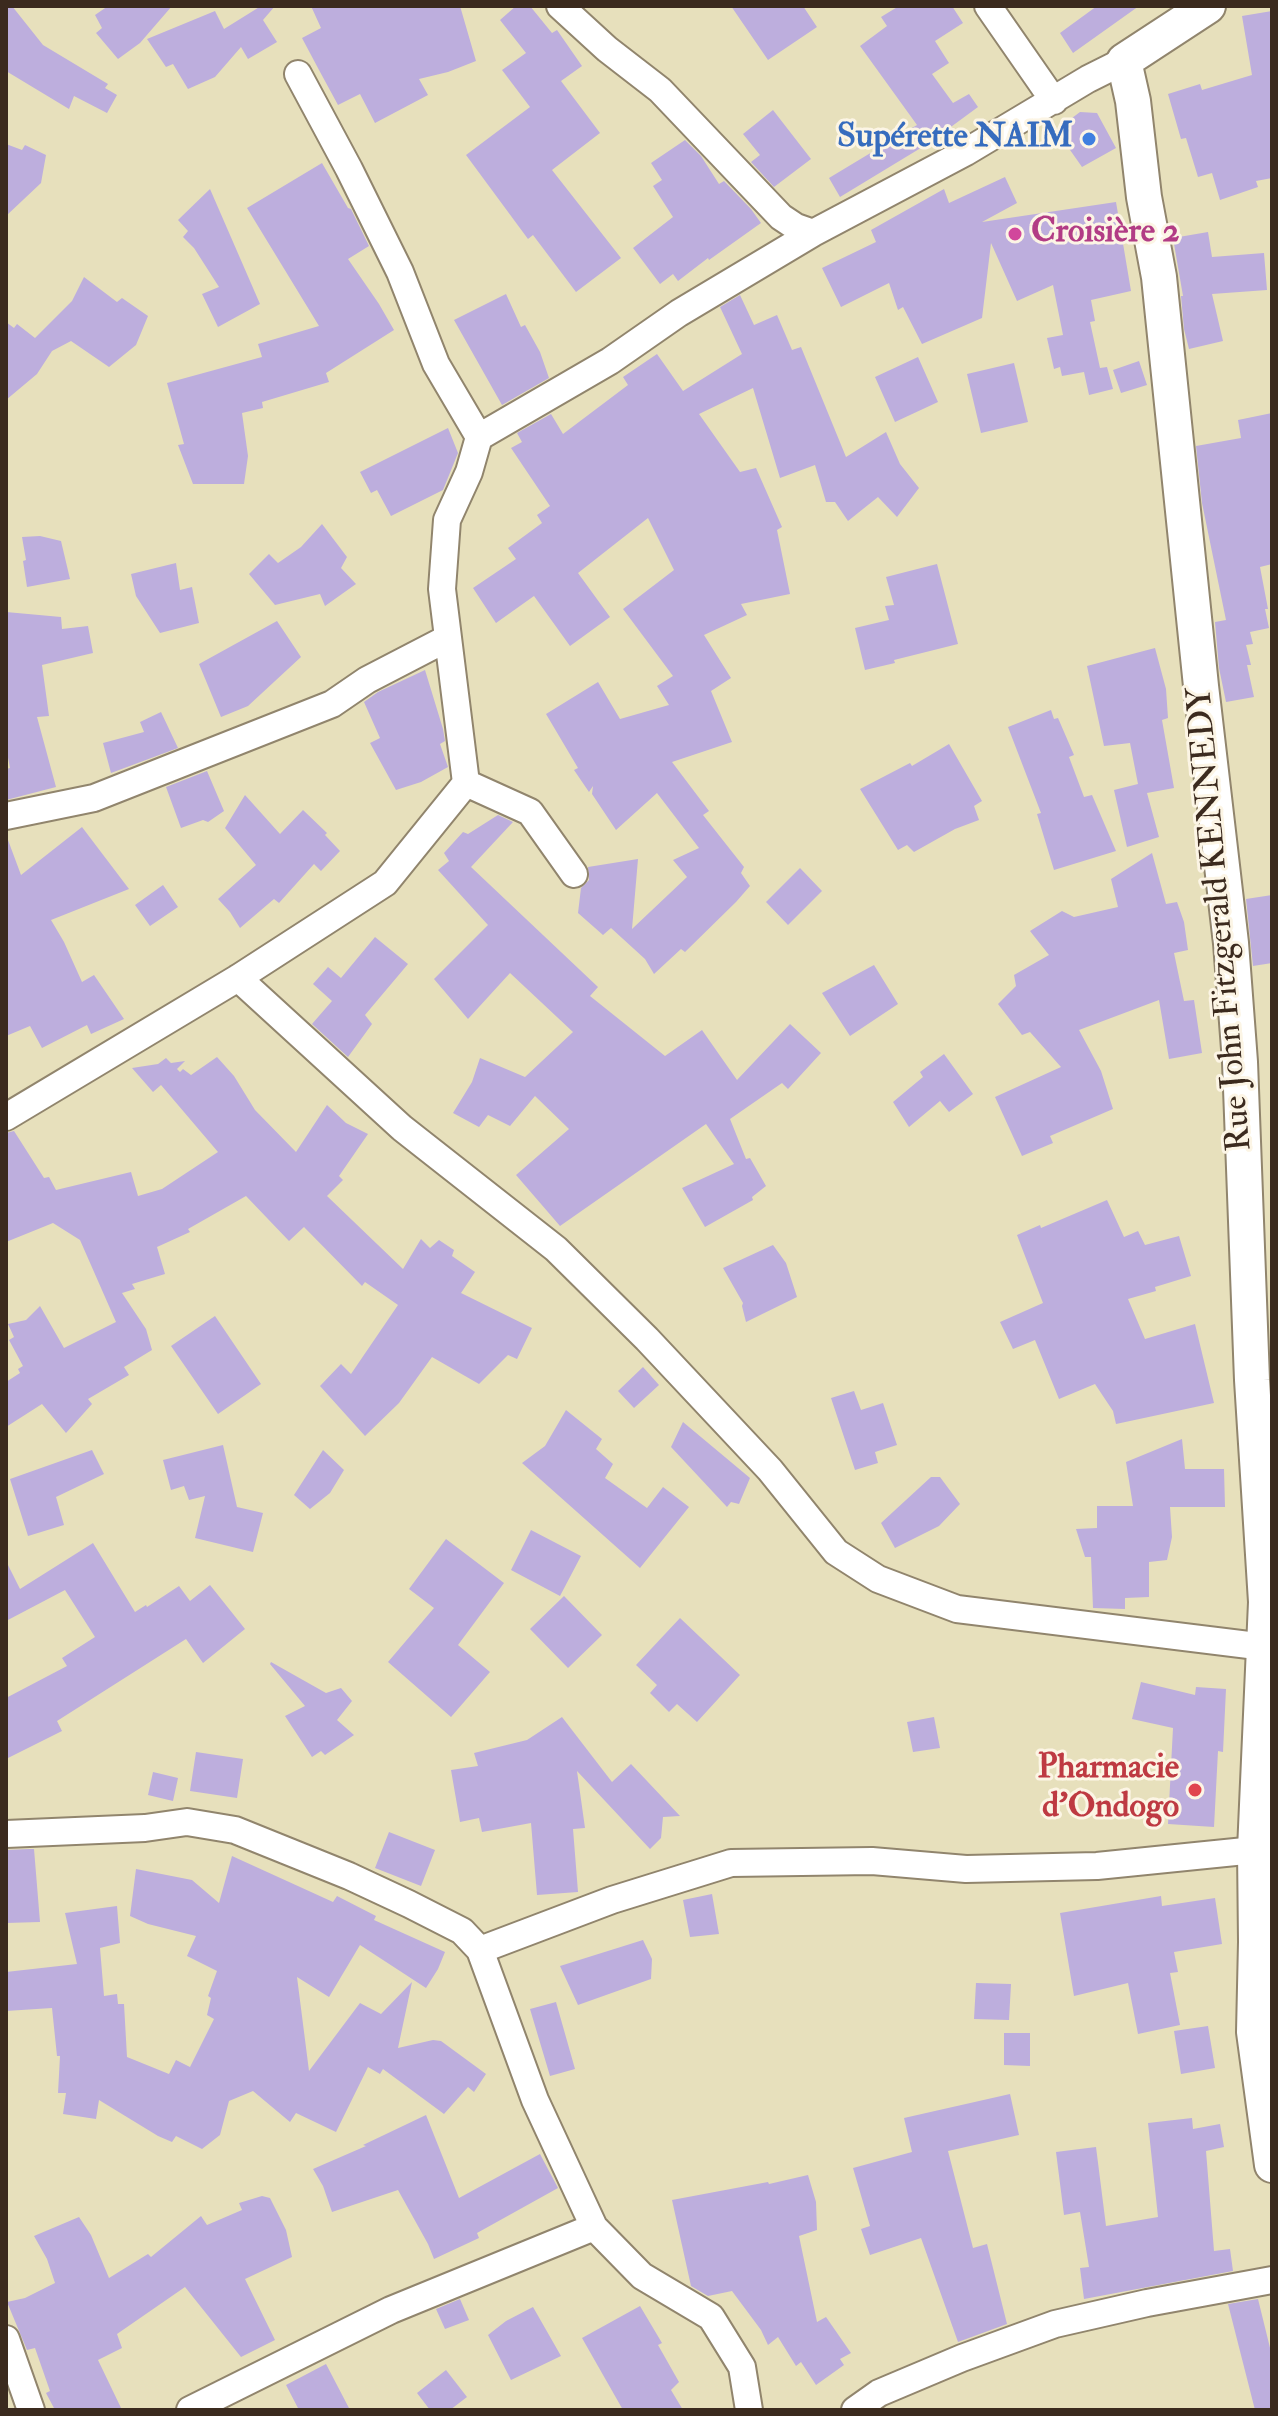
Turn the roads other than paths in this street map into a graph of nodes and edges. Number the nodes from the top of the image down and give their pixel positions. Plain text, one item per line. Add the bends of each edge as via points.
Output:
1 (560, 6) edge
2 (988, 6) edge
3 (1208, 6) edge
4 (1124, 61) junction
5 (298, 74) dead end
6 (1054, 101) junction
7 (813, 233) junction
8 (479, 437) junction
9 (448, 638) junction
10 (466, 783) junction
11 (6, 816) edge
12 (574, 874) dead end
13 (238, 978) junction
14 (6, 1117) edge
15 (1268, 1552) edge
16 (1265, 1647) junction
17 (1266, 1784) edge
18 (6, 1834) edge
19 (1255, 1850) junction
20 (480, 1950) junction
21 (1272, 2165) edge
22 (594, 2227) junction
23 (1272, 2280) edge
24 (6, 2339) edge
25 (31, 2410) edge
26 (190, 2410) edge
27 (749, 2410) edge
28 (855, 2410) edge

1 - 7 street via 660,90 781,217
2 - 6 street
3 - 4 street
4 - 6 street
4 - 15 street, Rue John Fitzgerald KENNEDY via 1159,277 1231,943 1252,1380
5 - 8 street via 400,272 436,364
6 - 7 street
7 - 8 street
8 - 9 street via 447,520 442,589
9 - 10 street
9 - 11 street via 332,704 94,798
10 - 12 street via 530,812
10 - 13 street via 385,883
13 - 14 street
13 - 16 street via 402,1128 556,1249 770,1470 836,1552 878,1579 957,1609
15 - 16 street, Rue John Fitzgerald KENNEDY
16 - 17 street, Rue John Fitzgerald KENNEDY via 1261,1717
17 - 19 street, Rue John Fitzgerald KENNEDY
18 - 20 street via 187,1822 235,1830 409,1904 462,1931
19 - 20 street via 1097,1866 966,1869 872,1861 731,1863 612,1900
19 - 21 street, Rue John Fitzgerald KENNEDY via 1254,2032
20 - 22 street via 535,2100
22 - 26 street via 391,2310
22 - 27 street via 642,2276 711,2317 742,2367
23 - 28 street via 1055,2324 879,2393
24 - 25 street

